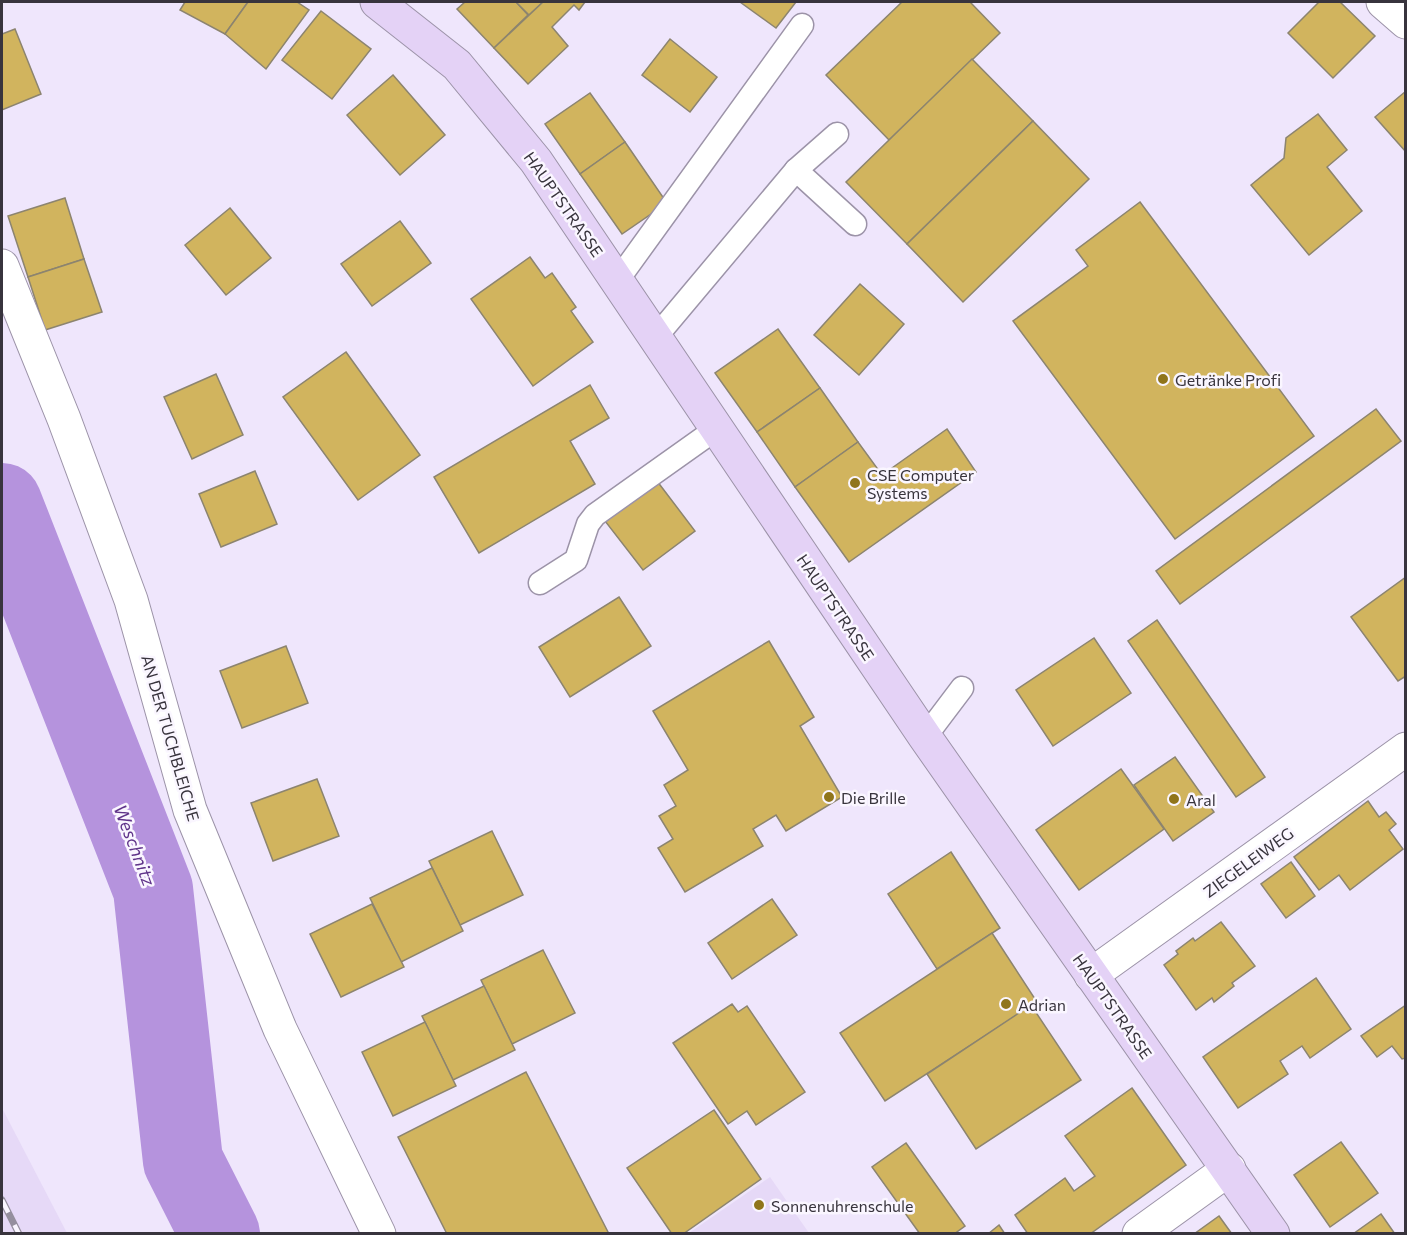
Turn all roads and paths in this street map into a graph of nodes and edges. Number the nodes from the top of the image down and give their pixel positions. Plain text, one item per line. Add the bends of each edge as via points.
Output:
1 (377, 2) edge
2 (1383, 2) edge
3 (1406, 22) edge
4 (802, 25) dead end
5 (837, 134) dead end
6 (796, 170) junction
7 (855, 224) dead end
8 (2, 266) edge
9 (617, 281) junction
10 (655, 338) junction
11 (716, 429) junction
12 (540, 583) dead end
13 (962, 688) dead end
14 (925, 737) junction
15 (1406, 749) edge
16 (1090, 975) junction
17 (1229, 1169) junction
18 (379, 1233) edge
19 (1139, 1233) edge
20 (1273, 1233) edge

1 - 9 main road, HAUPTSTRASSE via 457,65 536,161
2 - 3 street
4 - 9 lane
5 - 6 lane
6 - 7 lane
6 - 10 lane
8 - 18 street, AN DER TUCHBLEICHE via 131,600 190,810 280,1029
9 - 10 main road, HAUPTSTRASSE
10 - 11 main road, HAUPTSTRASSE
11 - 12 lane via 596,515 588,524 576,560
11 - 14 main road, HAUPTSTRASSE
13 - 14 lane
14 - 16 main road, HAUPTSTRASSE
15 - 16 street, ZIEGELEIWEG
16 - 17 main road, HAUPTSTRASSE
17 - 19 street
17 - 20 main road, HAUPTSTRASSE

